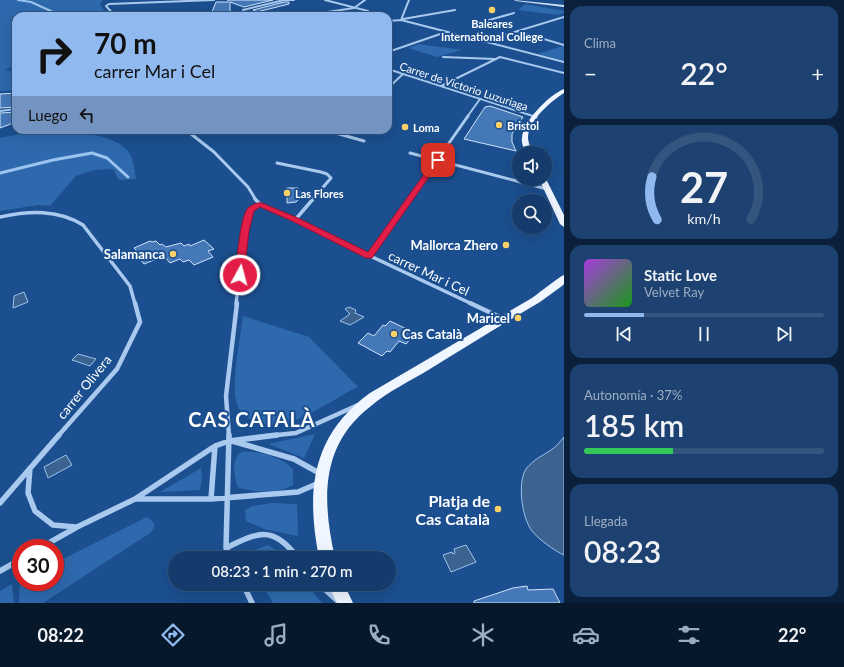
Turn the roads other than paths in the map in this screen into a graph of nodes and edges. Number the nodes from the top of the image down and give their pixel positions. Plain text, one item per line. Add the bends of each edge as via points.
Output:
1 (214, 0) edge
2 (287, 0) edge
3 (294, 0) edge
4 (325, 0) edge
5 (365, 0) edge
6 (410, 0) edge
7 (516, 0) edge
8 (564, 6) edge
9 (354, 8) junction
10 (243, 10) dead end
11 (455, 10) dead end
12 (368, 11) dead end
13 (111, 12) edge
14 (328, 12) edge
15 (514, 14) dead end
16 (564, 17) edge
17 (401, 20) junction
18 (392, 21) edge
19 (475, 24) dead end
20 (517, 31) junction
21 (448, 32) junction
22 (485, 41) junction
23 (564, 45) edge
24 (392, 51) edge
25 (443, 57) dead end
26 (497, 59) junction
27 (564, 62) edge
28 (392, 70) edge
29 (564, 73) edge
30 (403, 74) junction
31 (392, 84) edge
32 (441, 86) junction
33 (564, 91) edge
34 (480, 99) junction
35 (12, 109) edge
36 (0, 111) edge
37 (536, 117) junction
38 (191, 134) edge
39 (339, 134) edge
40 (364, 141) dead end
41 (527, 146) edge
42 (410, 153) dead end
43 (438, 160) junction
44 (276, 163) dead end
45 (546, 186) edge
46 (547, 189) junction
47 (260, 204) junction
48 (0, 217) edge
49 (295, 220) junction
50 (564, 224) edge
51 (369, 256) junction
52 (564, 278) edge
53 (504, 319) junction
54 (373, 398) junction
55 (230, 441) junction
56 (215, 446) junction
57 (30, 467) junction
58 (320, 478) junction
59 (228, 498) junction
60 (135, 499) junction
61 (211, 499) junction
62 (0, 503) edge
63 (77, 527) junction
64 (56, 539) edge
65 (226, 548) junction
66 (227, 551) edge
67 (292, 551) edge
68 (326, 551) edge
69 (12, 564) edge
70 (0, 571) edge
71 (246, 591) edge
72 (327, 591) edge
73 (339, 591) edge
74 (252, 603) edge
75 (340, 603) edge
76 (345, 603) edge

1 - 13 street via 109,4 106,6
2 - 3 street
2 - 10 street
4 - 9 street
5 - 9 street
6 - 17 street
7 - 8 street
9 - 12 street
9 - 14 street
11 - 17 street
15 - 19 street
16 - 20 street
17 - 18 street
17 - 21 street
20 - 22 street
20 - 23 street
21 - 22 street
21 - 24 street
22 - 27 street
25 - 26 street
26 - 29 street via 500,57
26 - 32 street
28 - 30 street, Carrer de Victorio Luzuriaga
30 - 31 street
30 - 32 street, Carrer de Victorio Luzuriaga
32 - 34 street, Carrer de Victorio Luzuriaga
33 - 37 main road via 549,102
34 - 37 street, Carrer de Victorio Luzuriaga
34 - 43 street
35 - 36 street
37 - 41 main road via 525,138
38 - 47 street via 233,171
39 - 40 street
42 - 43 street
43 - 46 street
43 - 51 street
44 - 49 street via 321,172 331,178
45 - 46 main road
46 - 50 main road
47 - 49 street, carrer Mar i Cel
47 - 55 street via 251,210 245,231 226,396
48 - 57 street, carrer Olivera via 43,211 75,219 83,225 130,286 140,322 117,369
49 - 51 street, carrer Mar i Cel
51 - 53 street, carrer Mar i Cel
52 - 53 main road via 536,300
53 - 54 main road
54 - 55 street via 296,433
54 - 58 main road via 346,422 330,448
55 - 56 street
55 - 58 street via 294,459
55 - 59 street
56 - 60 street
56 - 61 street
57 - 62 street, carrer Olivera
57 - 63 street via 28,493 36,511 53,525
58 - 59 street via 298,492
58 - 68 main road
59 - 61 street
59 - 65 street
60 - 61 street
60 - 63 street
63 - 64 street
65 - 66 street
65 - 67 street via 248,537 269,535 282,540
69 - 70 street
71 - 74 street
72 - 75 street
73 - 76 main road

